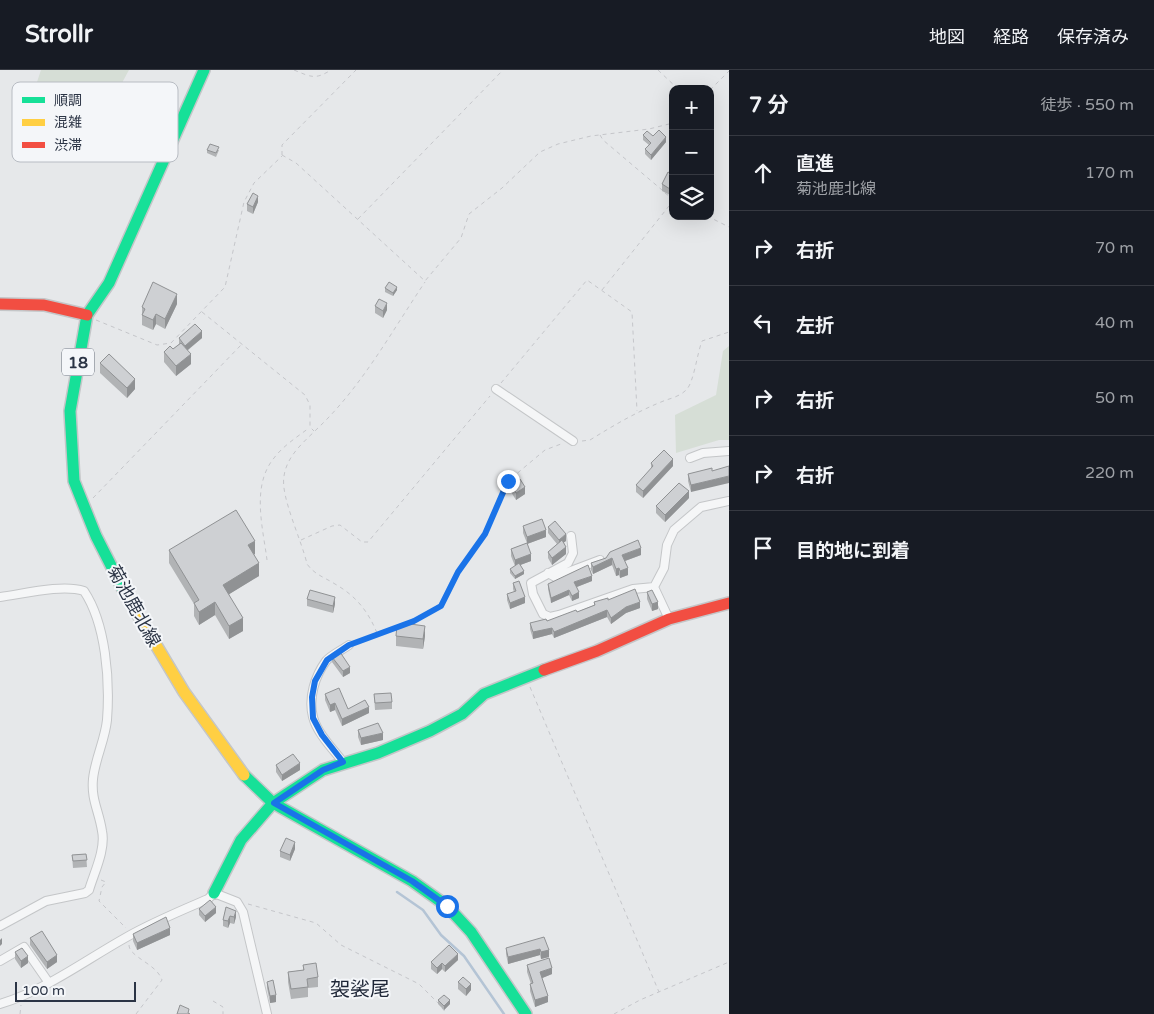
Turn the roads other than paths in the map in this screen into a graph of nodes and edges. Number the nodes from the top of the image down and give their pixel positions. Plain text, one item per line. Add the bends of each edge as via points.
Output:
1 (204, 70) edge
2 (178, 128) edge
3 (163, 162) edge
4 (0, 304) edge
5 (87, 315) junction
6 (496, 389) road end
7 (573, 441) road end
8 (729, 451) edge
9 (690, 458) dead end
10 (729, 501) edge
11 (571, 536) dead end
12 (604, 559) edge
13 (548, 573) junction
14 (654, 587) junction
15 (0, 597) edge
16 (729, 603) edge
17 (669, 619) junction
18 (349, 645) road end
19 (343, 762) junction
20 (274, 803) junction
21 (214, 893) junction
22 (0, 926) edge
23 (0, 961) edge
24 (49, 983) junction
25 (0, 1004) edge
26 (267, 1014) edge
27 (526, 1014) edge

1 - 2 main road, 菊池鹿北線 / 18
3 - 5 main road, 菊池鹿北線 / 18 via 109,283
4 - 5 main road via 26,301 62,306
5 - 20 main road, 菊池鹿北線 / 18 via 70,411 74,481 96,536 136,615 184,692 240,771
6 - 7 street
8 - 9 street via 703,453
10 - 14 street via 701,507 674,530 667,545 664,568
11 - 13 street via 573,554 568,562
12 - 13 street via 555,577
13 - 14 street via 532,583 537,605 543,614 550,617 633,589
14 - 17 street
15 - 22 street via 77,588 84,591 101,624 106,656 107,719 93,778 93,803 103,832 102,844 85,894 46,901
16 - 17 main road
17 - 19 main road via 597,651 484,694 462,714 430,731 378,753
18 - 19 street via 327,660 315,681 312,697 313,718
19 - 20 main road via 323,770
20 - 21 main road via 241,840
20 - 27 main road, 菊池鹿北線 / 18 via 412,881 447,906 471,932
21 - 24 street via 208,899 131,934
21 - 26 street via 237,902 243,912
23 - 24 street via 24,947
24 - 25 street

